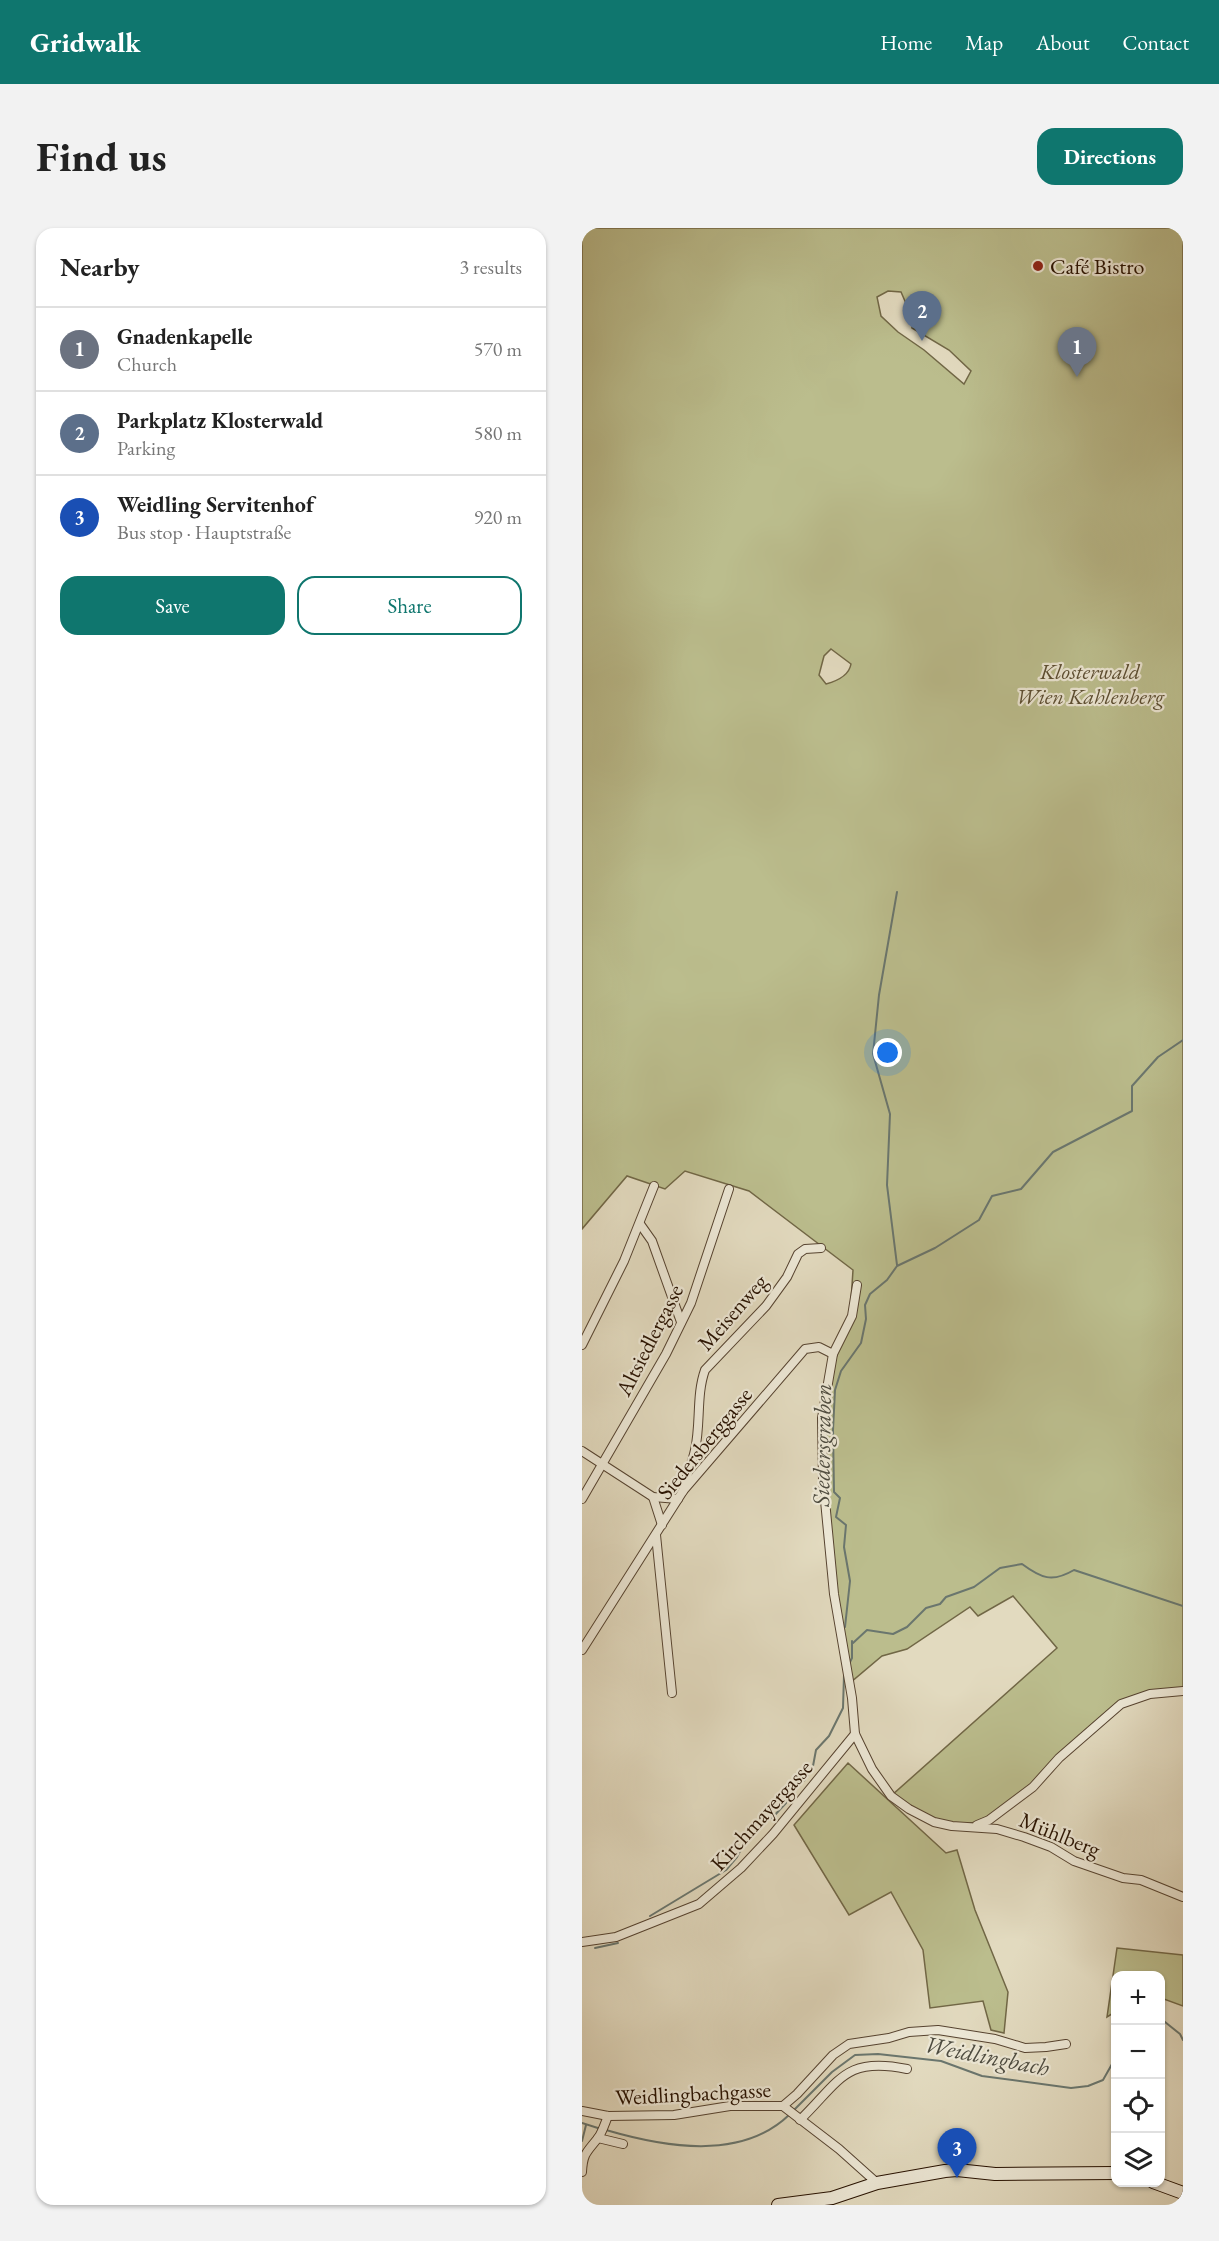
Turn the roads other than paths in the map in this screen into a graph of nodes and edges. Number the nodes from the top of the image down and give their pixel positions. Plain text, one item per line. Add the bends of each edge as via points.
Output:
1 (654, 1186) dead end
2 (729, 1189) dead end
3 (640, 1224) junction
4 (820, 1248) dead end
5 (857, 1285) dead end
6 (681, 1322) junction
7 (584, 1339) edge
8 (833, 1354) junction
9 (582, 1450) edge
10 (603, 1465) junction
11 (680, 1495) junction
12 (653, 1497) junction
13 (582, 1499) edge
14 (662, 1526) junction
15 (656, 1535) junction
16 (582, 1650) edge
17 (1183, 1691) edge
18 (672, 1693) dead end
19 (855, 1734) junction
20 (974, 1826) junction
21 (1183, 1897) edge
22 (582, 1942) edge
23 (1066, 2044) dead end
24 (907, 2069) dead end
25 (786, 2108) junction
26 (582, 2110) edge
27 (798, 2118) junction
28 (606, 2120) junction
29 (599, 2136) junction
30 (623, 2144) dead end
31 (582, 2172) edge
32 (1111, 2173) edge
33 (877, 2184) junction
34 (1165, 2186) edge
35 (1183, 2193) edge
36 (778, 2205) edge

1 - 3 street
2 - 6 street, Altsiedlergasse
3 - 6 street via 652,1241
3 - 7 street
4 - 11 street, Meisenweg via 798,1254 766,1306 705,1370 700,1383 695,1450
5 - 8 street via 852,1316
6 - 10 street, Altsiedlergasse
8 - 11 street, Siedersberggasse via 819,1347 805,1349
8 - 19 street via 822,1418 823,1480 833,1584
9 - 10 street
10 - 12 street
10 - 13 street, Altsiedlergasse
11 - 12 street
11 - 14 street, Siedersberggasse
12 - 14 street
14 - 15 street, Siedersberggasse
15 - 16 street, Siedersberggasse
15 - 18 street
17 - 20 street via 1150,1694 1121,1704 1059,1758 1033,1787 989,1820
19 - 20 street, Mühlberg via 891,1796 934,1822
19 - 22 street, Kirchmayergasse via 768,1840 699,1904 616,1938
20 - 21 street, Mühlberg via 1024,1837 1074,1861 1123,1878 1142,1880
23 - 25 street, Weidlingbachgasse via 1025,2048 938,2030 849,2044 833,2055
24 - 27 street via 872,2064 848,2071
25 - 27 street
25 - 28 street, Weidlingbachgasse via 730,2106
26 - 28 street, Weidlingbachgasse
27 - 33 street
28 - 29 street
29 - 30 street
29 - 31 street via 583,2160
32 - 33 main road via 995,2174 957,2170
33 - 36 main road via 832,2198
34 - 35 main road

